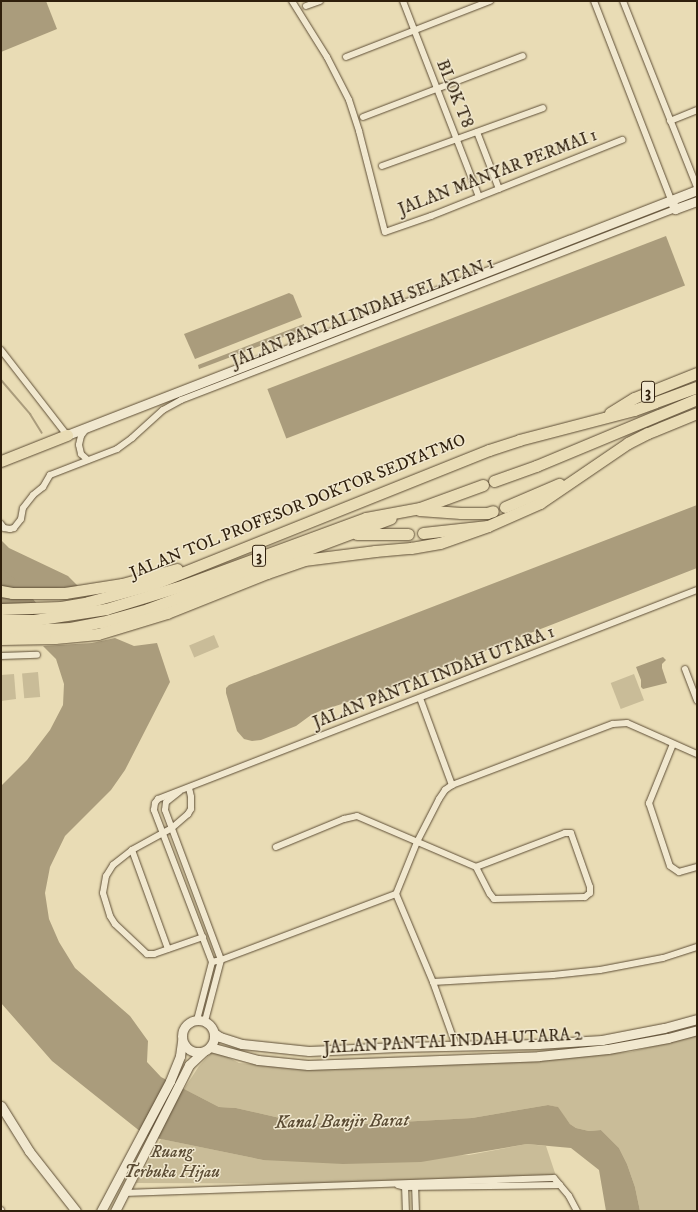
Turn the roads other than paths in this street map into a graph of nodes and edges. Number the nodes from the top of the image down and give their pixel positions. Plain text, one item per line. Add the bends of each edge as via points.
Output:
1 (292, 1) edge
2 (320, 1) edge
3 (403, 1) edge
4 (490, 1) edge
5 (594, 1) edge
6 (623, 1) edge
7 (306, 6) dead end
8 (414, 30) junction
9 (523, 56) dead end
10 (346, 57) dead end
11 (437, 88) junction
12 (543, 108) dead end
13 (697, 110) edge
14 (363, 117) dead end
15 (670, 121) junction
16 (477, 132) junction
17 (457, 138) junction
18 (622, 140) dead end
19 (382, 166) dead end
20 (499, 189) junction
21 (697, 189) edge
22 (479, 197) junction
23 (671, 200) junction
24 (697, 201) edge
25 (675, 209) junction
26 (1, 350) edge
27 (697, 373) edge
28 (697, 387) edge
29 (697, 399) edge
30 (697, 413) edge
31 (603, 418) junction
32 (87, 428) junction
33 (65, 433) junction
34 (88, 460) junction
35 (1, 461) edge
36 (585, 472) junction
37 (494, 481) dead end
38 (483, 485) dead end
39 (505, 507) dead end
40 (414, 509) junction
41 (494, 511) dead end
42 (1, 524) edge
43 (488, 526) junction
44 (423, 533) dead end
45 (350, 534) junction
46 (408, 534) dead end
47 (123, 588) junction
48 (1, 590) edge
49 (697, 590) edge
50 (1, 609) edge
51 (1, 620) edge
52 (1, 631) edge
53 (1, 639) edge
54 (37, 655) dead end
55 (1, 656) edge
56 (685, 668) dead end
57 (420, 698) junction
58 (697, 701) edge
59 (673, 744) junction
60 (697, 754) edge
61 (452, 784) junction
62 (189, 788) junction
63 (180, 791) junction
64 (172, 828) junction
65 (163, 832) junction
66 (417, 842) junction
67 (276, 847) dead end
68 (132, 850) junction
69 (476, 867) junction
70 (697, 867) edge
71 (396, 894) junction
72 (203, 937) junction
73 (697, 947) edge
74 (168, 949) junction
75 (221, 960) junction
76 (212, 962) junction
77 (433, 982) junction
78 (204, 995) junction
79 (211, 998) junction
80 (697, 1019) edge
81 (201, 1020) junction
82 (697, 1030) edge
83 (216, 1034) junction
84 (182, 1041) junction
85 (456, 1046) junction
86 (208, 1049) junction
87 (1, 1106) edge
88 (405, 1185) junction
89 (415, 1185) junction
90 (124, 1193) junction
91 (73, 1209) edge
92 (101, 1211) edge
93 (115, 1211) edge
94 (406, 1211) edge
95 (416, 1211) edge
96 (577, 1211) edge

1 - 22 street, JALAN MANYAR PERMAI 1 via 327,57 349,100 385,232
2 - 7 street
3 - 8 street, BLOK T8
4 - 8 street
5 - 23 street
6 - 15 street
8 - 10 street
8 - 11 street, BLOK T8
9 - 11 street
11 - 14 street
11 - 17 street, BLOK T8
12 - 16 street
13 - 15 street
15 - 21 street
16 - 17 street
16 - 20 street, BLOK T8
17 - 19 street
17 - 22 street, BLOK T8
18 - 20 street, JALAN MANYAR PERMAI 1
20 - 22 street, JALAN MANYAR PERMAI 1
21 - 23 street, JALAN PANTAI INDAH SELATAN 1
23 - 25 street
23 - 32 street, JALAN PANTAI INDAH SELATAN 1
24 - 25 street, JALAN PANTAI INDAH SELATAN 1
25 - 34 street, JALAN PANTAI INDAH SELATAN 1 via 181,400 163,410 121,446
26 - 33 street
27 - 31 highway, JALAN TOL PROFESOR DOKTOR SEDYATMO / 3 via 634,398
28 - 31 highway, JALAN TOL PROFESOR DOKTOR SEDYATMO / 3 via 655,403
29 - 37 highway, 3
30 - 36 highway, 3 via 648,433 610,454
31 - 47 highway, JALAN TOL PROFESOR DOKTOR SEDYATMO / 3 via 490,450 200,566 181,568
32 - 33 street, JALAN PANTAI INDAH SELATAN 1
32 - 34 street via 81,436 79,445 81,454
33 - 35 highway
34 - 42 street, JALAN PANTAI INDAH SELATAN 1 via 50,475 43,487 23,508 18,524 14,528 4,528
36 - 39 highway
36 - 43 highway, 3 via 540,503
38 - 40 highway, JALAN TOL PROFESOR DOKTOR SEDYATMO / 3
40 - 41 highway via 462,513
40 - 45 highway, JALAN TOL PROFESOR DOKTOR SEDYATMO / 3
40 - 51 highway, JALAN TOL PROFESOR DOKTOR SEDYATMO / 3 via 366,518 184,585 106,609 34,620
43 - 44 highway, 3
43 - 53 highway via 454,540 433,544 304,560 167,613 98,634
45 - 46 highway, JALAN TOL PROFESOR DOKTOR SEDYATMO / 3
45 - 52 highway, JALAN TOL PROFESOR DOKTOR SEDYATMO / 3 via 148,609 102,622 70,628
47 - 48 highway via 65,593 12,593
47 - 50 highway, JALAN TOL PROFESOR DOKTOR SEDYATMO via 61,607
49 - 57 street, JALAN PANTAI INDAH UTARA 1
54 - 55 street
56 - 58 street
57 - 61 street
57 - 62 street, JALAN PANTAI INDAH UTARA 1
59 - 60 street
59 - 61 street via 627,724 613,724
59 - 70 street via 649,803 670,866 679,872
61 - 66 street via 438,799
62 - 63 street, JALAN PANTAI INDAH UTARA 1
62 - 64 street via 191,809
63 - 64 street via 169,799 165,806
63 - 65 street, JALAN PANTAI INDAH UTARA 1 via 165,795 155,803 154,810
64 - 65 street
64 - 75 street
65 - 68 street
65 - 72 street
66 - 67 street via 352,816
66 - 69 street
66 - 71 street
68 - 74 street
68 - 74 street via 113,864 106,876 102,894 115,924 147,954
69 - 69 street via 571,832 590,893 584,896 494,899
71 - 75 street
71 - 77 street
72 - 74 street
72 - 76 street
73 - 77 street via 663,958 600,970
75 - 76 street
75 - 79 street
76 - 78 street
77 - 85 street
78 - 79 street
78 - 81 street
79 - 81 street
80 - 85 street, JALAN PANTAI INDAH UTARA 2 via 602,1040
81 - 83 street via 209,1024
81 - 84 street via 186,1025
82 - 86 street, JALAN PANTAI INDAH UTARA 2 via 608,1049 539,1056 308,1065 258,1060
83 - 85 street, JALAN PANTAI INDAH UTARA 2 via 242,1044 309,1051
83 - 86 street
84 - 86 street via 188,1049 198,1052
84 - 92 street via 180,1056 170,1080
86 - 90 street via 189,1065
87 - 91 street via 29,1150
88 - 89 street
88 - 90 street
88 - 94 street
89 - 95 street
89 - 96 street via 540,1182 560,1185
90 - 93 street

